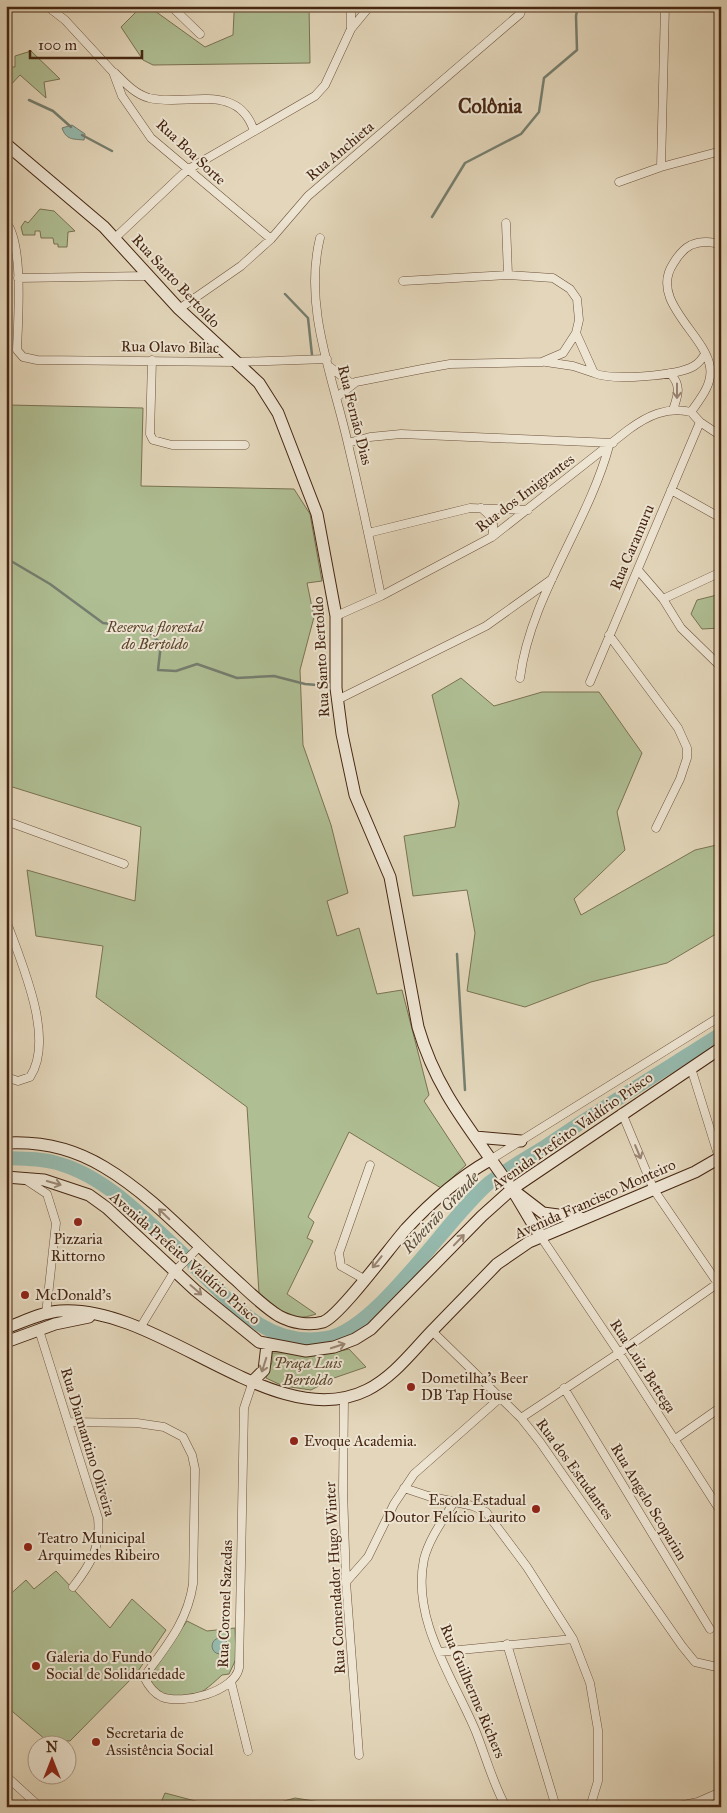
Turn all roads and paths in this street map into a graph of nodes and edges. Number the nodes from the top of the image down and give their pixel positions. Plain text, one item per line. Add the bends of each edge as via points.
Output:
1 (47, 6) edge
2 (170, 6) edge
3 (351, 6) edge
4 (370, 6) edge
5 (665, 6) edge
6 (522, 10) edge
7 (351, 29) junction
8 (200, 34) dead end
9 (113, 72) junction
10 (254, 131) junction
11 (6, 144) edge
12 (721, 151) edge
13 (661, 167) junction
14 (188, 170) junction
15 (619, 182) dead end
16 (6, 222) edge
17 (506, 223) dead end
18 (115, 238) junction
19 (320, 238) dead end
20 (271, 239) junction
21 (721, 246) edge
22 (508, 275) junction
23 (148, 276) junction
24 (18, 278) junction
25 (403, 281) dead end
26 (179, 309) junction
27 (576, 333) junction
28 (705, 354) junction
29 (152, 360) junction
30 (236, 362) junction
31 (542, 362) junction
32 (328, 363) junction
33 (594, 373) junction
34 (670, 373) junction
35 (352, 384) junction
36 (337, 397) junction
37 (673, 410) junction
38 (691, 412) junction
39 (700, 422) junction
40 (721, 436) edge
41 (348, 443) junction
42 (611, 444) junction
43 (245, 445) dead end
44 (672, 490) junction
45 (481, 508) junction
46 (528, 510) junction
47 (721, 518) edge
48 (368, 533) junction
49 (492, 537) junction
50 (638, 570) junction
51 (721, 572) edge
52 (553, 578) junction
53 (381, 596) junction
54 (663, 599) junction
55 (336, 616) junction
56 (609, 635) junction
57 (721, 667) edge
58 (520, 678) dead end
59 (590, 682) dead end
60 (337, 700) junction
61 (6, 821) edge
62 (656, 828) dead end
63 (124, 864) dead end
64 (6, 920) edge
65 (721, 1016) edge
66 (721, 1048) edge
67 (691, 1068) junction
68 (6, 1078) edge
69 (622, 1113) junction
70 (476, 1138) junction
71 (520, 1141) junction
72 (6, 1143) edge
73 (720, 1161) edge
74 (494, 1164) junction
75 (370, 1165) dead end
76 (473, 1170) junction
77 (6, 1177) edge
78 (20, 1177) junction
79 (509, 1185) junction
80 (654, 1190) junction
81 (586, 1218) junction
82 (540, 1237) junction
83 (199, 1247) junction
84 (174, 1272) junction
85 (364, 1279) junction
86 (720, 1284) edge
87 (46, 1314) junction
88 (100, 1316) junction
89 (6, 1328) edge
90 (140, 1328) junction
91 (39, 1330) junction
92 (432, 1330) junction
93 (6, 1342) edge
94 (267, 1345) junction
95 (619, 1353) junction
96 (253, 1381) junction
97 (564, 1388) junction
98 (500, 1398) junction
99 (344, 1399) junction
100 (721, 1407) edge
101 (521, 1418) junction
102 (68, 1422) junction
103 (674, 1440) junction
104 (404, 1488) junction
105 (454, 1502) junction
106 (721, 1512) edge
107 (346, 1582) junction
108 (72, 1587) dead end
109 (710, 1629) dead end
110 (574, 1639) junction
111 (507, 1644) junction
112 (439, 1652) junction
113 (721, 1668) edge
114 (231, 1682) junction
115 (248, 1751) dead end
116 (359, 1755) dead end
117 (6, 1776) edge
118 (721, 1792) edge
119 (40, 1807) edge
120 (506, 1807) edge
121 (556, 1807) edge
122 (590, 1807) edge
123 (674, 1807) edge

1 - 9 street, Rua Boa Sorte via 65,20
2 - 8 street
3 - 7 street
4 - 7 street
5 - 13 street
6 - 20 street, Rua Anchieta via 308,196
7 - 10 street via 320,92
9 - 10 street via 131,90 149,98 212,99 236,105 247,116
9 - 14 street, Rua Boa Sorte via 122,96 151,138
10 - 14 street
11 - 18 main road, Rua Santo Bertoldo
12 - 13 street
13 - 15 street
14 - 18 street
14 - 20 street, Rua Boa Sorte
16 - 24 street via 15,241
17 - 22 street
18 - 23 main road, Rua Santo Bertoldo
19 - 32 street, Rua Fernão Dias via 315,298
20 - 26 street, Rua Anchieta via 242,266
21 - 28 street via 706,242 688,247 673,264 667,279 671,301
22 - 25 street
22 - 27 street via 553,278 570,289 579,309
23 - 24 street
23 - 26 main road, Rua Santo Bertoldo
24 - 29 street, Rua Olavo Bilac via 17,350 23,357 37,360
26 - 30 main road, Rua Santo Bertoldo
27 - 31 street via 563,352
27 - 33 street
28 - 34 street via 693,366
28 - 38 street via 711,377
29 - 30 street, Rua Olavo Bilac
29 - 43 street via 150,434 153,440 172,445
30 - 32 street, Rua Olavo Bilac
30 - 55 main road, Rua Santo Bertoldo via 264,388 278,413 317,514
31 - 33 street via 573,366
31 - 35 street via 450,364
32 - 35 street
32 - 36 street, Rua Fernão Dias
33 - 34 street via 612,378
34 -> 37 street via 678,386
35 - 36 street
36 - 41 street, Rua Fernão Dias
37 - 38 street, Rua dos Imigrantes
37 - 42 street, Rua dos Imigrantes via 641,420
38 - 39 street
39 - 40 street
39 - 44 street, Rua Caramuru
41 - 42 street via 401,434
41 - 48 street, Rua Fernão Dias
42 - 46 street, Rua dos Imigrantes
42 - 52 street
44 - 47 street
44 - 50 street, Rua Caramuru
45 - 46 street
45 - 48 street via 437,515
45 - 49 street via 491,515 494,522
46 - 49 street, Rua dos Imigrantes
48 - 53 street, Rua Fernão Dias
49 - 53 street, Rua dos Imigrantes
50 - 54 street
50 - 56 street, Rua Caramuru
51 - 54 street
52 - 58 street via 525,646
52 - 60 street via 486,626
53 - 55 street, Rua dos Imigrantes
54 - 57 street via 681,628
55 - 60 main road, Rua Santo Bertoldo
56 - 59 street, Rua Caramuru
56 - 62 street via 678,728 687,748 682,774
60 - 70 main road, Rua Santo Bertoldo via 355,794 390,877 424,1050 443,1091
61 - 63 street
64 - 68 street via 35,1003 38,1024 33,1073 26,1080
65 - 71 street
66 - 67 main road, Avenida Prefeito Valdírio Prisco
67 - 69 main road, Avenida Prefeito Valdírio Prisco
67 - 73 street
69 - 79 main road, Avenida Prefeito Valdírio Prisco
69 -> 80 street
70 - 71 main road
70 - 74 main road, Rua Santo Bertoldo
70 - 76 main road
71 - 74 street
83 -> 72 main road, Avenida Prefeito Valdírio Prisco via 155,1205 102,1165 60,1147 39,1142
73 - 80 main road, Avenida Francisco Monteiro
74 - 76 main road, Avenida Prefeito Valdírio Prisco
74 - 79 main road, Rua Santo Bertoldo
75 - 85 street via 339,1252 341,1266
76 -> 85 main road, Avenida Prefeito Valdírio Prisco via 431,1203
77 - 78 main road, Avenida Prefeito Valdírio Prisco
78 -> 84 main road, Avenida Prefeito Valdírio Prisco via 44,1180 89,1195
78 - 87 street via 47,1194 54,1215 56,1232
79 - 81 main road via 543,1213
79 - 82 main road
94 -> 79 main road, Avenida Prefeito Valdírio Prisco via 314,1351 342,1345 363,1334 394,1307
80 - 81 main road, Avenida Francisco Monteiro
80 - 86 street
81 - 82 main road, Avenida Francisco Monteiro
82 - 92 main road, Avenida Francisco Monteiro via 497,1264
82 - 95 street, Rua Luiz Bettega
83 - 84 street
83 - 85 main road, Avenida Prefeito Valdírio Prisco via 274,1311 298,1323 331,1318
84 - 90 street
84 -> 94 main road, Avenida Prefeito Valdírio Prisco via 245,1332
86 - 95 street
87 - 88 main road, Avenida Francisco Monteiro via 68,1311
87 - 89 main road, Avenida Francisco Monteiro
88 - 90 main road, Avenida Francisco Monteiro
88 - 91 main road, Avenida Francisco Monteiro
90 - 96 main road, Avenida Francisco Monteiro
91 - 93 main road, Avenida Francisco Monteiro
91 - 102 street, Rua Diamantino Oliveira
92 - 98 street, Rua dos Estudantes
92 - 99 main road, Avenida Francisco Monteiro via 389,1375
94 -> 96 main road via 264,1370
95 - 97 street
95 - 103 street, Rua Luiz Bettega
96 - 99 main road, Avenida Francisco Monteiro via 296,1398
96 - 114 street, Rua Coronel Sazedas via 244,1408 239,1668
97 - 101 street
97 - 109 street, Rua Angelo Scoparim
98 - 101 street, Rua dos Estudantes
98 - 104 street via 426,1462
99 - 107 street, Rua Comendador Hugo Winter
100 - 103 street
101 - 113 street, Rua dos Estudantes via 695,1662
102 - 108 street, Rua Diamantino Oliveira via 100,1532 92,1561
102 - 114 street, Rua Coronel Sazedas via 137,1423 164,1427 176,1432 188,1444 195,1469 191,1599 181,1625 144,1676 156,1693 176,1699 209,1694
103 - 106 street, Rua Luiz Bettega
104 - 105 street
104 - 107 street via 368,1557
105 - 110 street via 480,1508 491,1518
105 - 112 street, Rua Guilherme Richers via 424,1561 425,1612
107 - 116 street, Rua Comendador Hugo Winter
110 - 111 street
110 - 122 street via 590,1683 598,1730 598,1781
111 - 112 street
111 - 121 street
112 - 120 street, Rua Guilherme Richers via 476,1731
114 - 115 street
117 - 119 street
118 - 123 street via 698,1802

